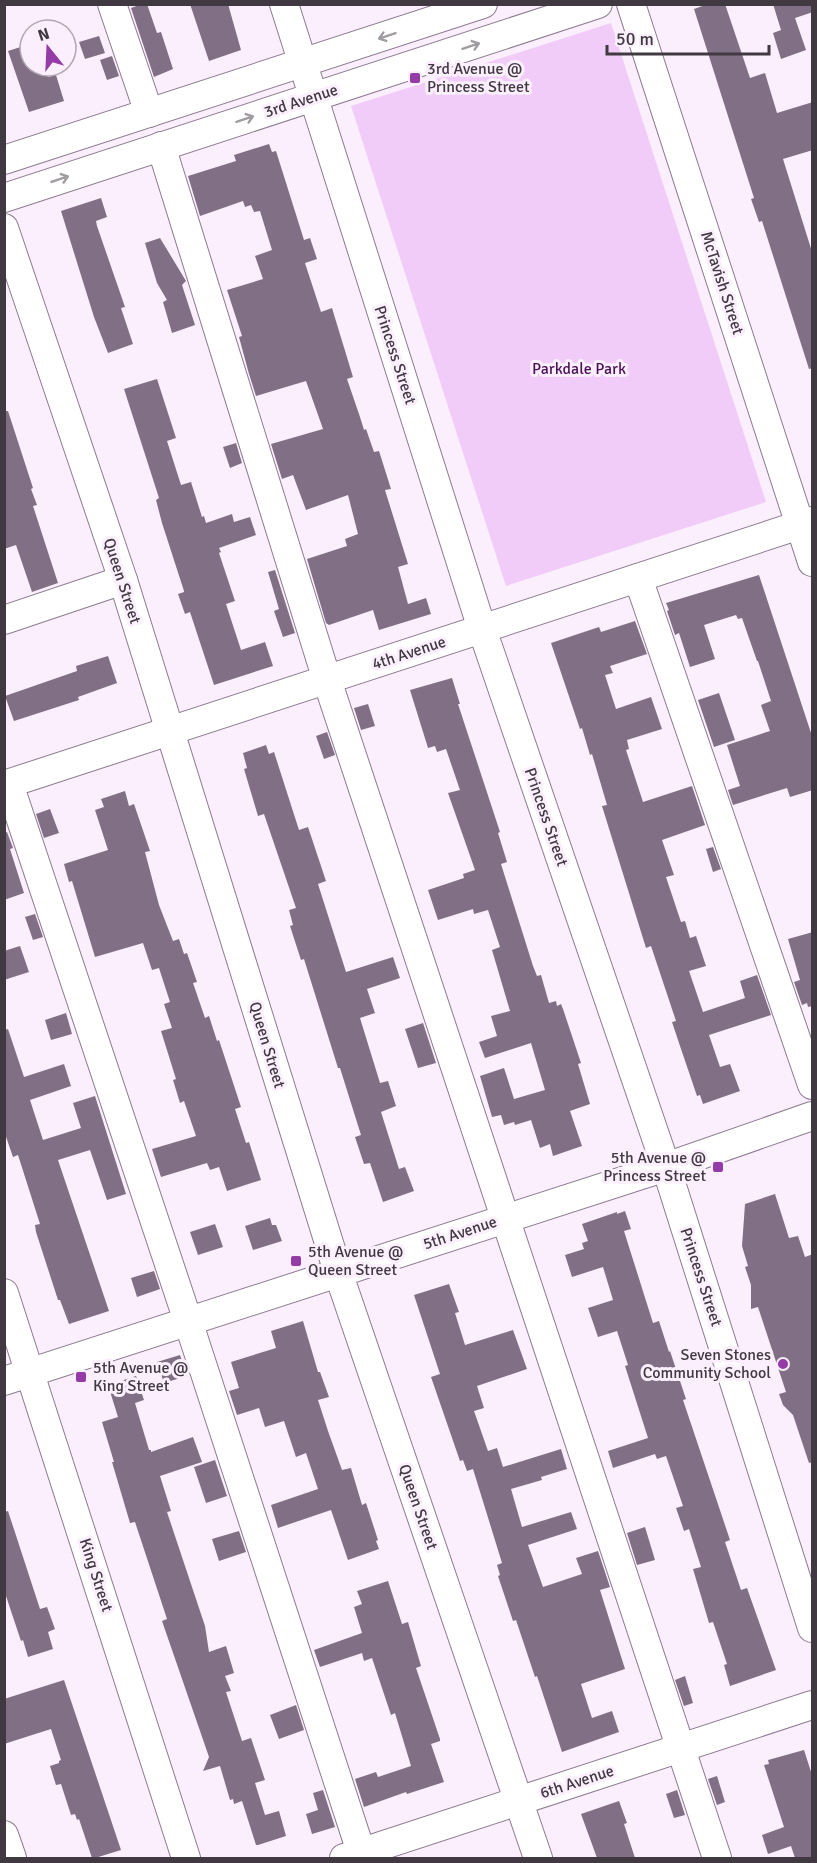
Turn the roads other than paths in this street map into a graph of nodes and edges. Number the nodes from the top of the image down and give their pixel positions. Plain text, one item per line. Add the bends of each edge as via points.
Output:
1 (112, 4) edge
2 (284, 4) edge
3 (598, 4) edge
4 (631, 4) edge
5 (468, 7) edge
6 (303, 63) junction
7 (314, 97) junction
8 (149, 113) junction
9 (161, 146) junction
10 (4, 160) edge
11 (4, 198) edge
12 (4, 228) edge
13 (806, 523) edge
14 (813, 562) edge
15 (638, 578) junction
16 (123, 580) junction
17 (4, 620) edge
18 (482, 629) junction
19 (327, 680) junction
20 (170, 731) junction
21 (7, 784) edge
22 (813, 1085) edge
23 (813, 1116) edge
24 (666, 1167) junction
25 (506, 1218) junction
26 (338, 1272) junction
27 (4, 1293) edge
28 (188, 1321) junction
29 (18, 1376) edge
30 (813, 1628) edge
31 (813, 1705) edge
32 (680, 1748) junction
33 (519, 1801) junction
34 (4, 1835) edge
35 (356, 1856) edge
36 (12, 1858) edge
37 (186, 1858) edge
38 (537, 1858) edge
39 (717, 1858) edge

1 - 8 street
2 - 6 street, Princess Street
7 -> 3 street, 3rd Avenue
4 - 13 street, McTavish Street
5 -> 6 street
6 - 7 street, Princess Street
6 - 8 street
9 -> 7 street, 3rd Avenue
7 - 18 street, Princess Street
8 - 10 street
11 -> 9 street, 3rd Avenue
9 - 19 street
12 - 16 street, Queen Street
13 - 14 street, McTavish Street
13 - 15 street, 4th Avenue
15 - 18 street, 4th Avenue
15 - 22 street
16 - 17 street
16 - 20 street, Queen Street
18 - 19 street, 4th Avenue
18 - 24 street, Princess Street
19 - 20 street, 4th Avenue
19 - 25 street
20 - 21 street, 4th Avenue
20 - 26 street, Queen Street
21 - 28 street
23 - 24 street, 5th Avenue
24 - 25 street, 5th Avenue
24 - 30 street, Princess Street
25 - 26 street, 5th Avenue
25 - 32 street
26 - 28 street, 5th Avenue
26 - 33 street, Queen Street
27 - 29 street, King Street
28 - 29 street, 5th Avenue
28 - 35 street
29 - 37 street, King Street
31 - 32 street, 6th Avenue
32 - 33 street, 6th Avenue
32 - 39 street
33 - 35 street, 6th Avenue
33 - 38 street, Queen Street
34 - 36 street

